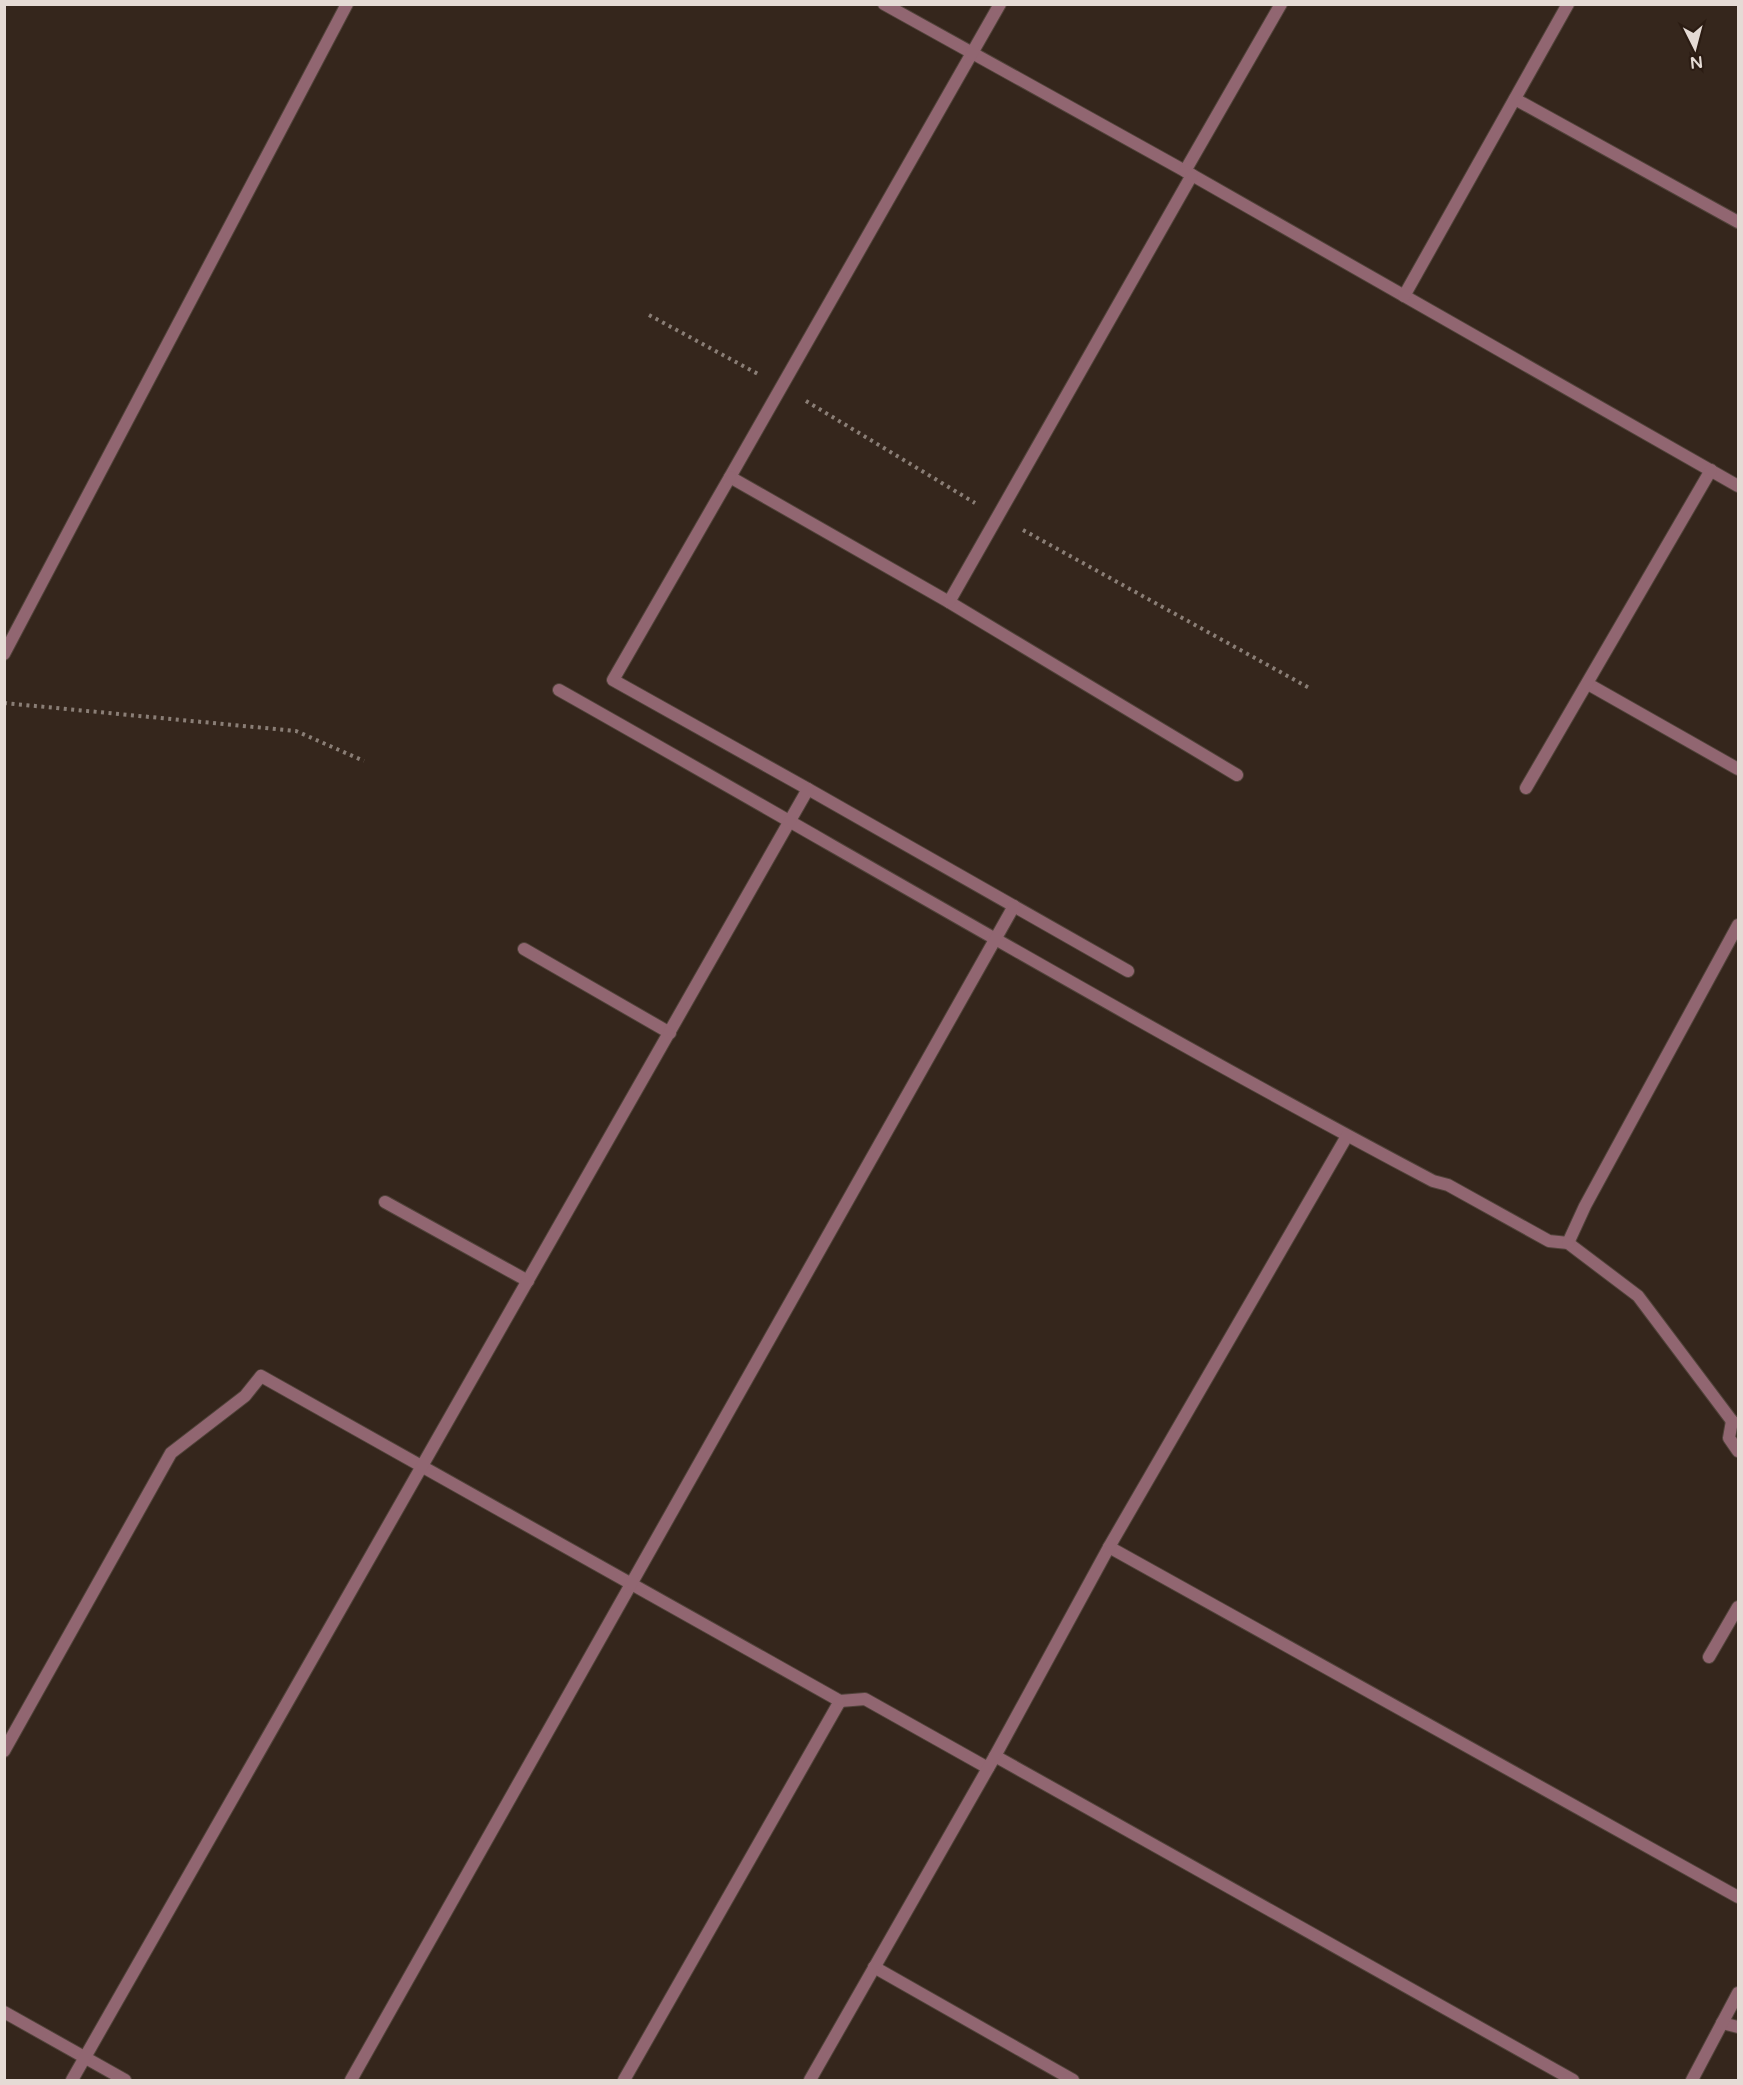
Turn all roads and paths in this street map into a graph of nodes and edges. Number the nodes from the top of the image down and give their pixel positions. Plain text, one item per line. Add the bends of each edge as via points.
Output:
1 (347, 4) edge
2 (884, 4) edge
3 (1000, 4) edge
4 (1281, 4) edge
5 (1568, 4) edge
6 (972, 54) junction
7 (1515, 99) junction
8 (1189, 173) junction
9 (1738, 222) edge
10 (1404, 296) junction
11 (1711, 470) junction
12 (730, 477) junction
13 (1738, 486) edge
14 (949, 602) junction
15 (4, 654) edge
16 (1588, 684) junction
17 (559, 690) dead end
18 (4, 703) edge
19 (364, 761) dead end
20 (1738, 769) edge
21 (1237, 775) dead end
22 (1526, 788) dead end
23 (808, 789) junction
24 (790, 820) junction
25 (1014, 906) junction
26 (1738, 924) edge
27 (995, 940) junction
28 (524, 949) dead end
29 (1128, 971) dead end
30 (670, 1033) junction
31 (1347, 1136) junction
32 (385, 1202) dead end
33 (1568, 1243) junction
34 (528, 1281) junction
35 (1738, 1451) edge
36 (423, 1467) junction
37 (1109, 1547) junction
38 (633, 1584) junction
39 (1738, 1606) edge
40 (1709, 1657) dead end
41 (840, 1701) junction
42 (4, 1752) edge
43 (994, 1756) junction
44 (987, 1768) junction
45 (1738, 1897) edge
46 (874, 1968) junction
47 (1738, 1993) edge
48 (4, 2012) edge
49 (1722, 2023) junction
50 (1738, 2027) edge
51 (85, 2058) junction
52 (72, 2080) edge
53 (125, 2080) edge
54 (351, 2080) edge
55 (624, 2080) edge
56 (810, 2080) edge
57 (1072, 2080) edge
58 (1573, 2080) edge
59 (1692, 2080) edge

1 - 15 street
2 - 6 street
3 - 6 street
4 - 8 street
5 - 7 street
6 - 8 street
6 - 12 street
7 - 9 street
7 - 10 street
8 - 10 street
8 - 14 street
10 - 11 street
11 - 13 street
11 - 16 street
12 - 14 street
12 - 23 street via 613,680
14 - 21 street
16 - 20 street
16 - 22 street
17 - 24 street
18 - 19 path via 296,731
23 - 24 street
23 - 25 street
24 - 27 street
24 - 30 street
25 - 27 street
25 - 29 street
26 - 33 street
27 - 31 street
27 - 38 street
28 - 30 street
30 - 34 street
31 - 33 street via 1448,1185 1549,1241
31 - 37 street
32 - 34 street
33 - 35 street via 1638,1296 1732,1421 1729,1438
34 - 36 street
36 - 38 street
36 - 42 street via 261,1376 245,1396 171,1453
36 - 51 street
37 - 43 street
37 - 45 street
38 - 41 street
38 - 54 street
39 - 40 street
41 - 44 street via 864,1699
41 - 55 street
43 - 44 street
43 - 58 street
44 - 46 street
46 - 56 street
46 - 57 street
47 - 49 street
48 - 51 street
49 - 50 street
49 - 59 street
51 - 52 street
51 - 53 street

